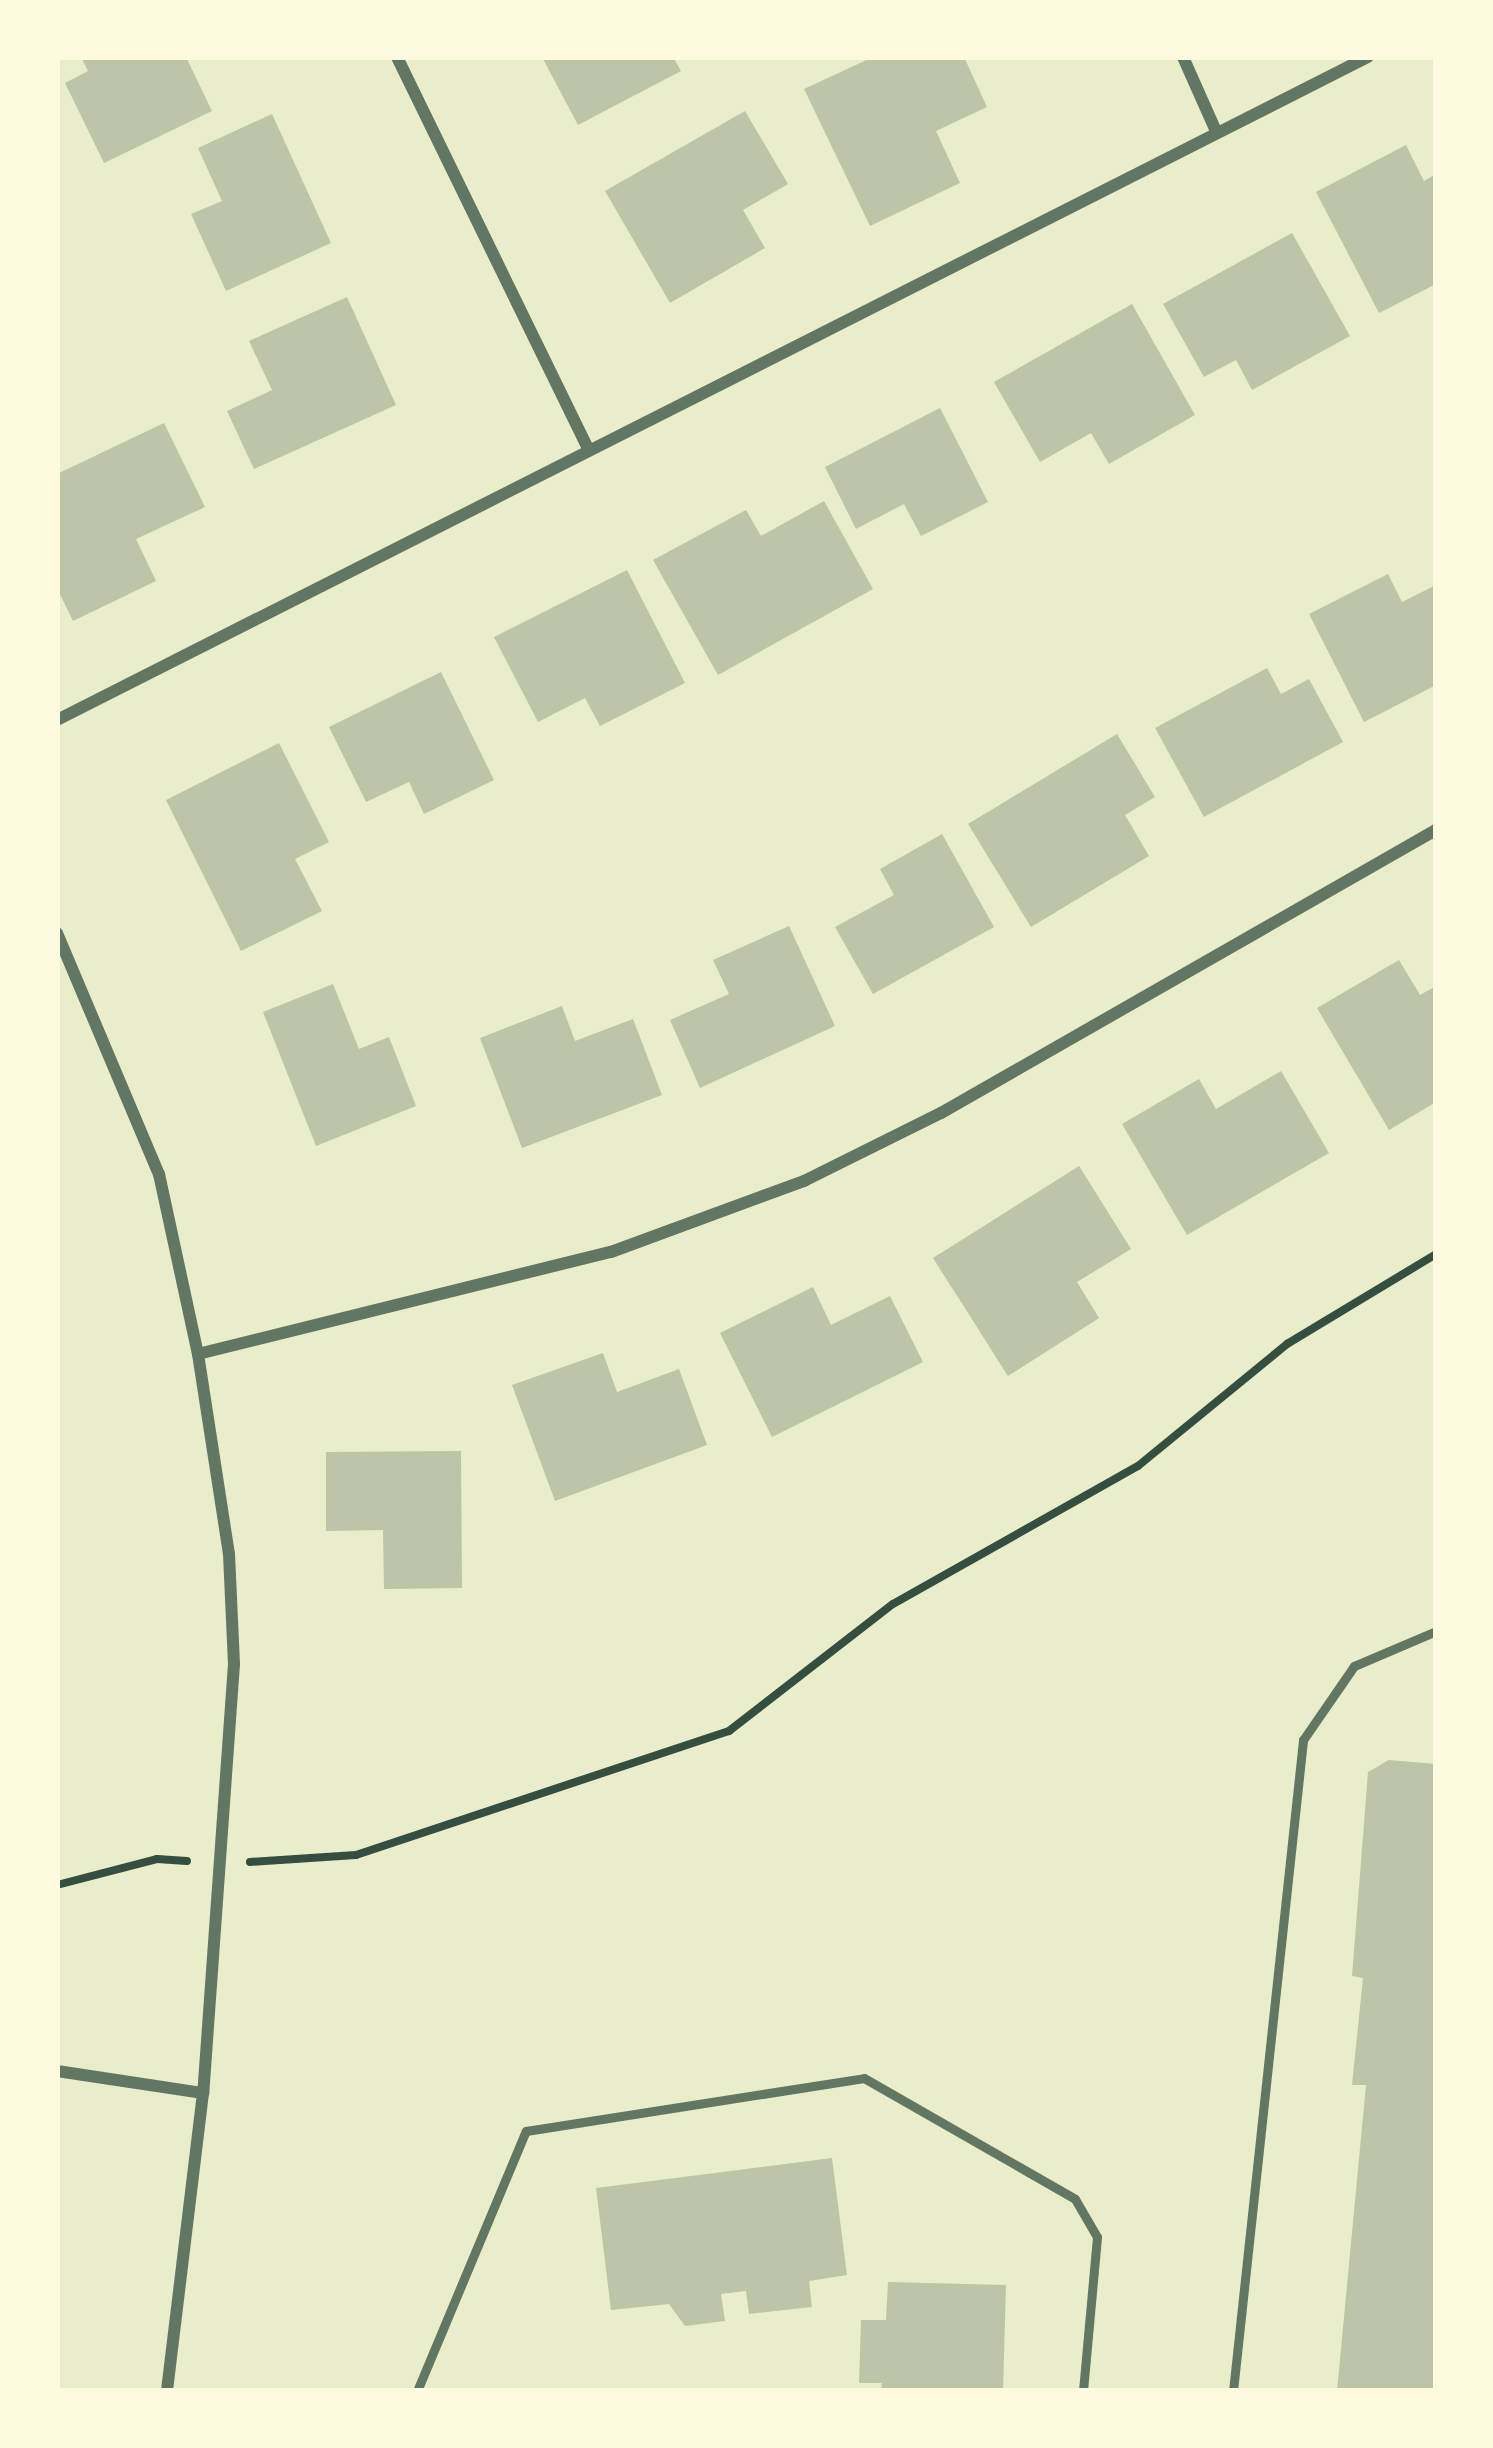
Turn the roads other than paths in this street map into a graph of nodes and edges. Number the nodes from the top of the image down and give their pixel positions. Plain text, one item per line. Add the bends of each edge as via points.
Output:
1 (397, 57) edge
2 (1184, 57) edge
3 (1369, 57) edge
4 (1216, 130) junction
5 (588, 448) junction
6 (57, 720) edge
7 (1436, 830) edge
8 (57, 933) edge
9 (198, 1354) junction
10 (1436, 1631) edge
11 (57, 2071) edge
12 (203, 2092) junction
13 (167, 2391) edge
14 (417, 2391) edge
15 (1083, 2391) edge
16 (1234, 2391) edge

1 - 5 street
2 - 4 street
3 - 4 street
4 - 5 street via 1003,245
5 - 6 street
7 - 9 street via 941,1113 804,1180 611,1252
8 - 9 street via 159,1174
9 - 12 street via 229,1554 235,1664
10 - 16 lane via 1354,1666 1303,1740
11 - 12 street
12 - 13 street
14 - 15 lane via 526,2132 864,2078 1075,2199 1097,2237

